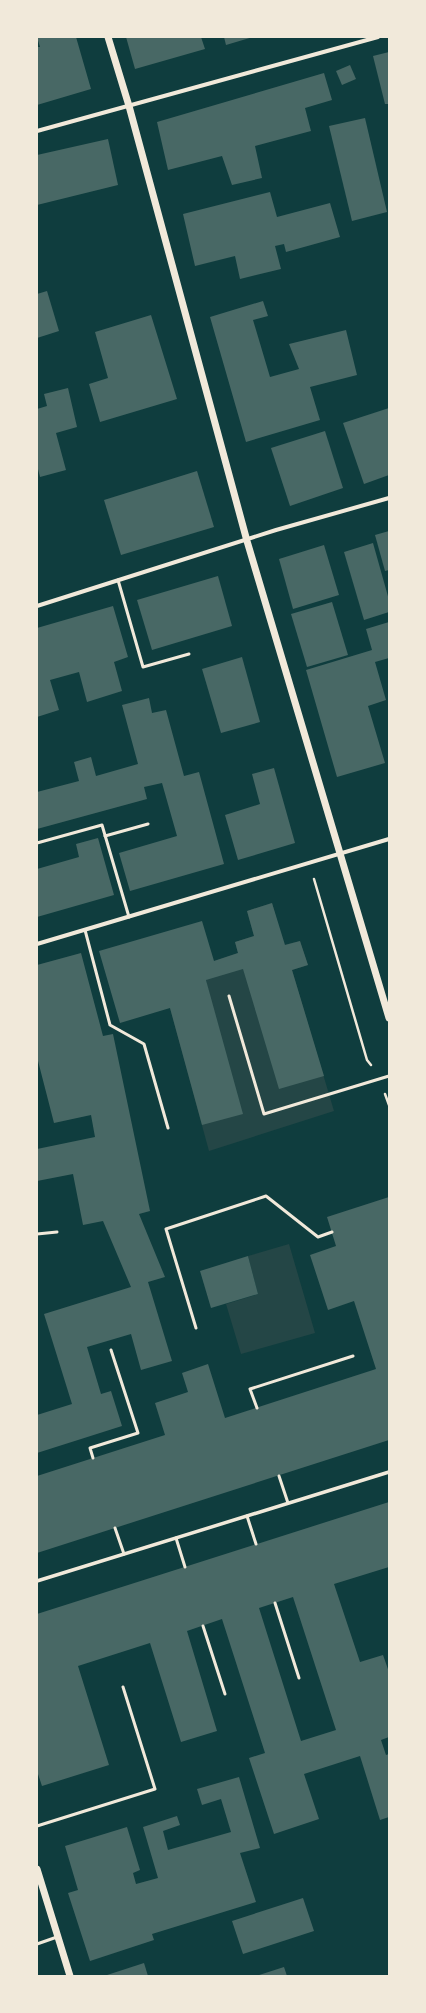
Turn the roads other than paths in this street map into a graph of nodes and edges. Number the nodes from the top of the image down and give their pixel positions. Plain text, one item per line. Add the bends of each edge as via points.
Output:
1 (108, 37) edge
2 (378, 37) edge
3 (129, 106) junction
4 (37, 131) edge
5 (389, 498) edge
6 (247, 541) junction
7 (118, 580) junction
8 (37, 606) edge
9 (189, 654) dead end
10 (148, 824) dead end
11 (105, 836) junction
12 (389, 839) edge
13 (37, 842) edge
14 (340, 854) junction
15 (129, 917) junction
16 (85, 930) junction
17 (37, 944) edge
18 (228, 996) dead end
19 (389, 1018) edge
20 (389, 1076) edge
21 (168, 1128) dead end
22 (57, 1232) dead end
23 (332, 1232) dead end
24 (37, 1234) edge
25 (196, 1328) dead end
26 (111, 1350) dead end
27 (353, 1356) dead end
28 (257, 1408) dead end
29 (93, 1458) dead end
30 (389, 1472) edge
31 (279, 1476) dead end
32 (288, 1503) junction
33 (247, 1516) junction
34 (115, 1528) dead end
35 (176, 1538) junction
36 (256, 1544) dead end
37 (124, 1554) junction
38 (184, 1567) dead end
39 (37, 1581) edge
40 (275, 1603) dead end
41 (203, 1626) dead end
42 (299, 1678) dead end
43 (123, 1687) dead end
44 (226, 1694) dead end
45 (37, 1826) edge
46 (37, 1869) edge
47 (58, 1936) junction
48 (37, 1944) edge
49 (70, 1976) edge

1 - 3 street
2 - 3 street
3 - 4 street
3 - 6 street
5 - 6 street via 276,530
6 - 7 street
6 - 14 street
7 - 8 street
7 - 9 lane via 143,667
10 - 11 lane
11 - 13 lane via 102,824
11 - 15 lane
12 - 14 street
14 - 15 street
14 - 19 street
15 - 16 street
16 - 17 street
16 - 21 lane via 110,1025 144,1044
18 - 20 lane via 264,1114
22 - 24 lane
23 - 25 lane via 318,1237 266,1196 166,1229
26 - 29 lane via 138,1433 90,1448
27 - 28 lane via 250,1389
30 - 32 street
31 - 32 lane
32 - 33 street
33 - 35 street
33 - 36 lane
34 - 37 lane
35 - 37 street
35 - 38 lane
37 - 39 street
40 - 42 lane
41 - 44 lane
43 - 45 lane via 155,1789
46 - 47 street
47 - 48 lane
47 - 49 street

